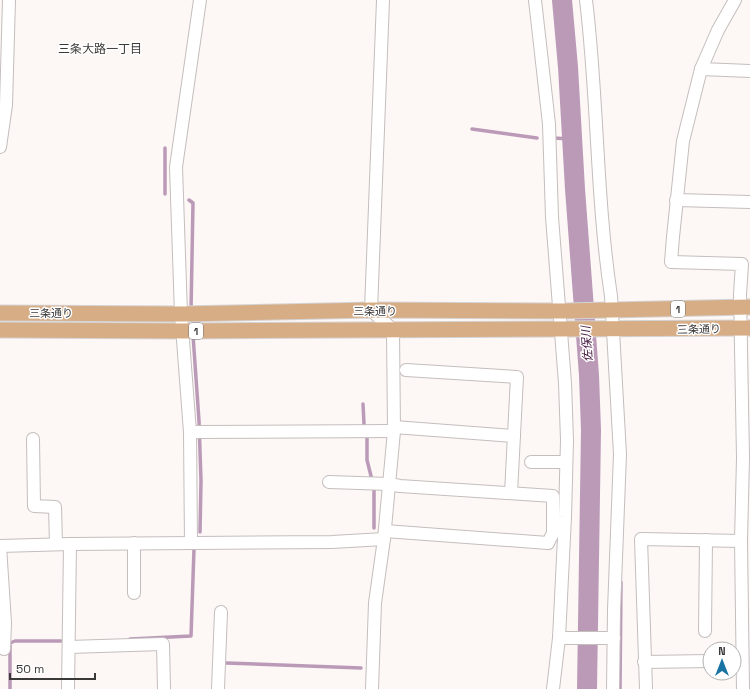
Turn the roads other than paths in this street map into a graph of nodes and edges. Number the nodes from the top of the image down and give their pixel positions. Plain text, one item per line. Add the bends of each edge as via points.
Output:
1 (9, 0) edge
2 (200, 0) edge
3 (383, 0) edge
4 (536, 0) edge
5 (586, 0) edge
6 (735, 0) edge
7 (4, 43) edge
8 (701, 69) junction
9 (750, 71) edge
10 (3, 105) edge
11 (0, 147) edge
12 (676, 200) junction
13 (750, 202) edge
14 (746, 307) edge
15 (371, 310) junction
16 (608, 310) junction
17 (561, 311) junction
18 (0, 313) edge
19 (182, 314) junction
20 (745, 328) edge
21 (562, 329) junction
22 (0, 330) edge
23 (393, 330) junction
24 (609, 330) junction
25 (183, 331) junction
26 (406, 370) dead end
27 (394, 429) junction
28 (190, 432) junction
29 (514, 436) junction
30 (33, 438) dead end
31 (746, 458) edge
32 (531, 462) dead end
33 (566, 462) junction
34 (329, 482) dead end
35 (389, 484) junction
36 (511, 493) junction
37 (384, 535) junction
38 (706, 540) junction
39 (191, 542) junction
40 (134, 543) junction
41 (56, 544) junction
42 (70, 544) junction
43 (744, 544) edge
44 (0, 546) edge
45 (134, 593) dead end
46 (221, 612) dead end
47 (705, 631) dead end
48 (562, 638) junction
49 (612, 638) junction
50 (740, 641) edge
51 (69, 647) junction
52 (4, 649) dead end
53 (702, 660) edge
54 (644, 662) junction
55 (68, 689) edge
56 (164, 689) edge
57 (218, 689) edge
58 (372, 689) edge
59 (553, 689) edge
60 (613, 689) edge
61 (646, 689) edge

1 - 7 street
2 - 19 street via 176,167
3 - 15 street
4 - 17 street via 549,124 552,216
5 - 16 street via 592,47 596,140 611,296
6 - 8 street
7 - 10 street
8 - 9 street
8 - 12 street via 683,141
10 - 11 street
12 - 13 street
12 - 14 street via 671,262 742,264
14 - 16 main road, 三条通り / 1
14 - 20 street
15 - 17 main road, 三条通り / 1
15 - 19 main road, 三条通り / 1
15 - 23 street
16 - 17 main road, 三条通り / 1
16 - 24 street
17 - 21 street
18 - 19 main road, 三条通り / 1
19 - 25 street
20 - 24 main road, 三条通り / 1
20 - 31 street
21 - 23 main road, 三条通り / 1
21 - 24 main road, 三条通り / 1
21 - 33 street
22 - 25 main road, 三条通り / 1
23 - 25 main road, 三条通り / 1
23 - 27 street
24 - 49 street via 620,454
25 - 28 street
26 - 29 street via 517,377
27 - 28 street
27 - 29 street
27 - 35 street
28 - 39 street
29 - 36 street
30 - 41 street via 34,506 55,507
31 - 43 street
32 - 33 street
33 - 48 street
34 - 35 street
35 - 36 street
35 - 37 street
36 - 37 street via 553,496 553,533 548,542
37 - 39 street via 332,542
37 - 58 street via 375,603
38 - 43 street
38 - 47 street
38 - 54 street via 641,539
39 - 40 street
40 - 42 street
40 - 45 street
41 - 42 street
41 - 44 street
42 - 51 street
43 - 50 street
44 - 52 street via 5,623
46 - 57 street
48 - 49 street
48 - 59 street
49 - 60 street
51 - 55 street
51 - 56 street via 163,644
53 - 54 street
54 - 61 street

